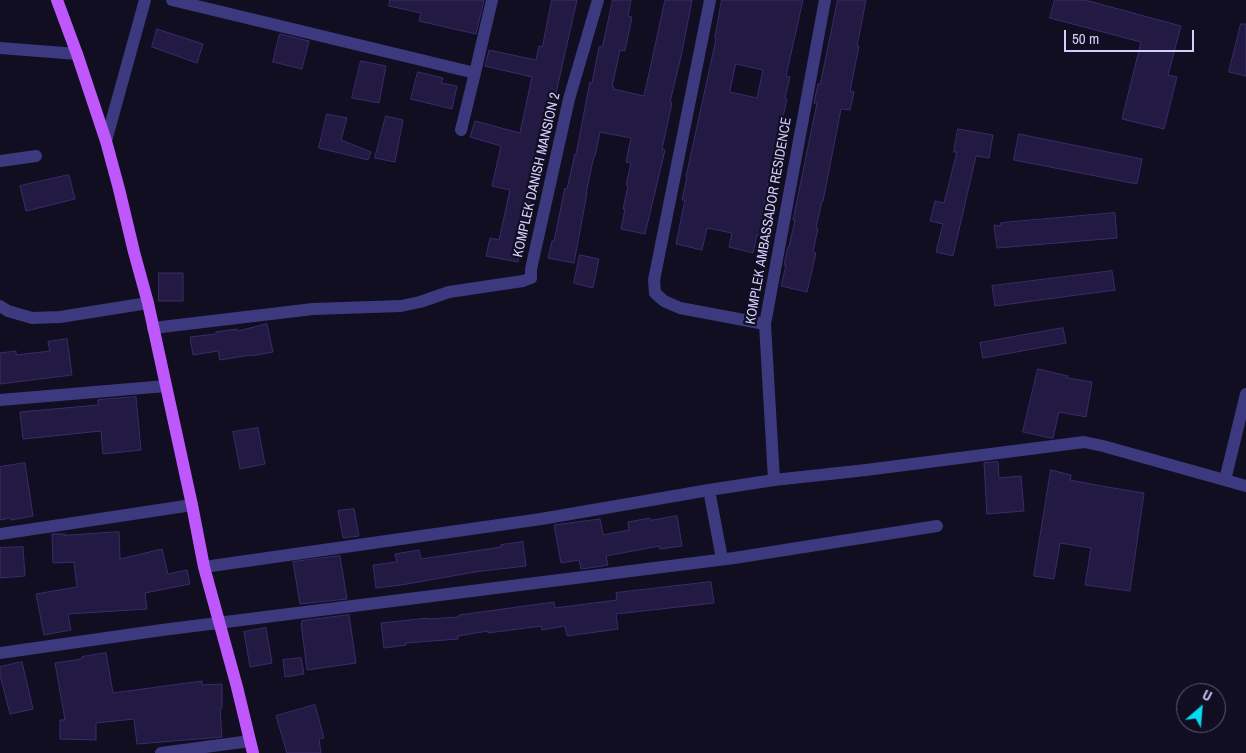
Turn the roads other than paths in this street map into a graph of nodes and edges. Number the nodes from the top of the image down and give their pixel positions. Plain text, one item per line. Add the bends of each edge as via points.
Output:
1 (57, 0) edge
2 (145, 0) edge
3 (172, 0) edge
4 (492, 0) edge
5 (598, 0) edge
6 (710, 0) edge
7 (826, 0) edge
8 (0, 48) edge
9 (77, 54) junction
10 (475, 73) junction
11 (461, 130) dead end
12 (106, 140) junction
13 (36, 156) dead end
14 (0, 161) edge
15 (148, 303) junction
16 (0, 306) edge
17 (765, 324) junction
18 (153, 328) junction
19 (166, 386) junction
20 (1246, 394) edge
21 (0, 400) edge
22 (774, 480) junction
23 (1225, 480) junction
24 (1246, 486) edge
25 (709, 490) junction
26 (192, 505) junction
27 (937, 526) dead end
28 (0, 534) edge
29 (722, 559) junction
30 (204, 567) junction
31 (220, 623) junction
32 (0, 653) edge
33 (251, 747) edge
34 (161, 753) edge

1 - 9 main road
2 - 12 street
3 - 10 street
4 - 10 street
5 - 18 street, KOMPLEK DANISH MANSION 2 via 569,98 530,269 531,278 449,292 401,306 313,309
6 - 17 street via 654,280 655,293 680,308
7 - 17 street, KOMPLEK AMBASSADOR RESIDENCE
8 - 9 street
9 - 12 main road
10 - 11 street
12 - 15 main road
13 - 14 street
15 - 16 street via 60,318 32,318
15 - 18 main road
17 - 22 street, KOMPLEK AMBASSADOR RESIDENCE
18 - 19 main road
19 - 21 street
19 - 26 main road
20 - 23 street
22 - 23 street via 1084,442
22 - 25 street
23 - 24 street
25 - 29 street
25 - 30 street via 541,519
26 - 28 street
26 - 30 main road
27 - 29 street
29 - 31 street
30 - 31 main road
31 - 32 street
31 - 33 main road
33 - 34 street

